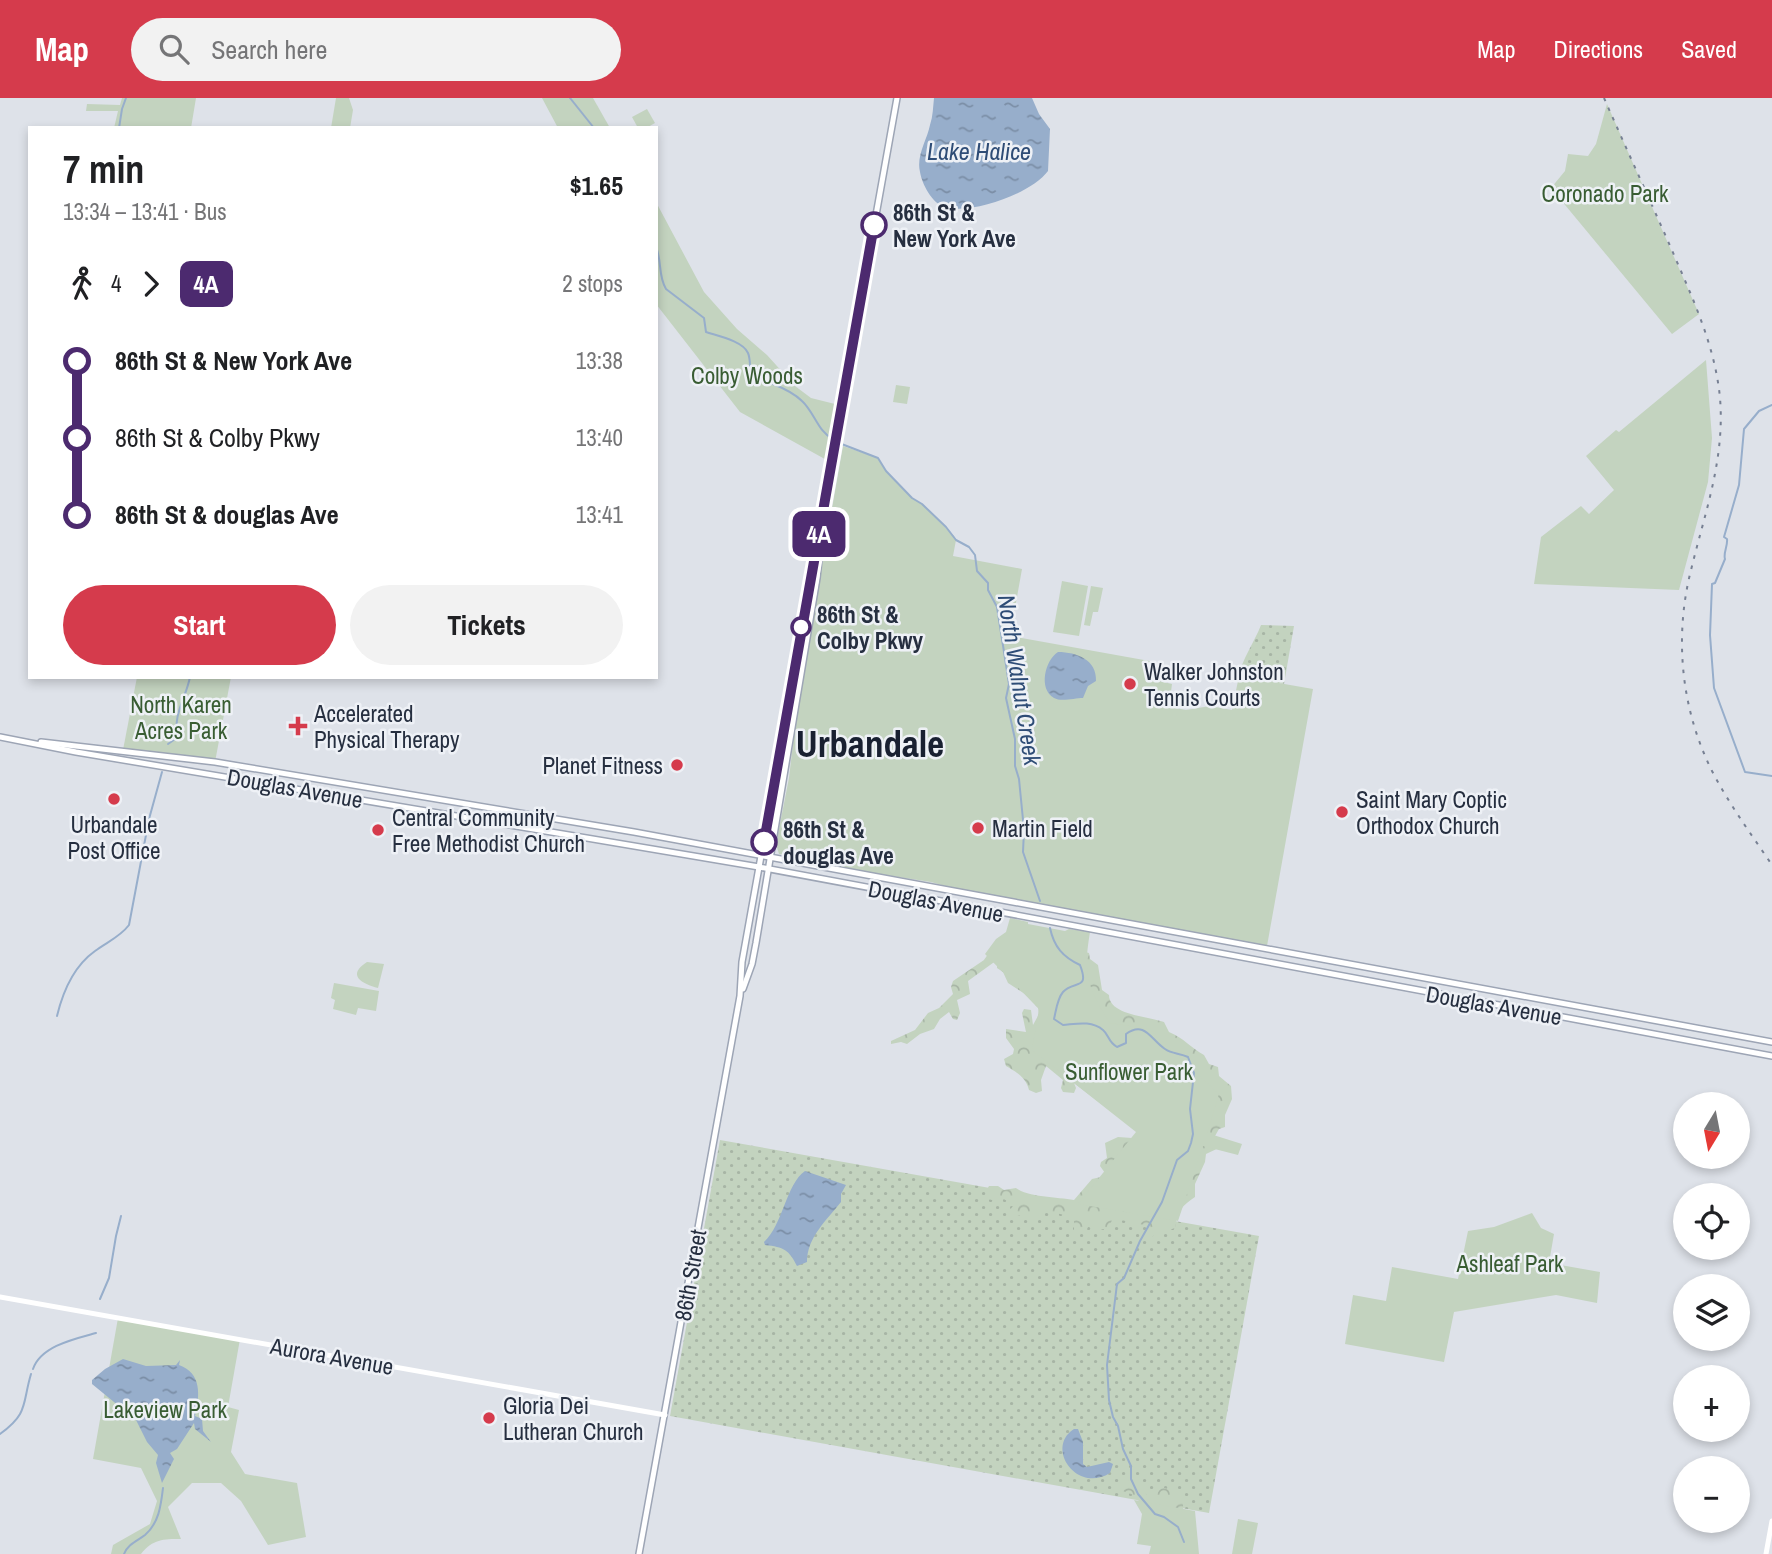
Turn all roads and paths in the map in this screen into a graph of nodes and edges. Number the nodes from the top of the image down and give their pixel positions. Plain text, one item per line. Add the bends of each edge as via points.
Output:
1 (897, 98) edge
2 (823, 519) junction
3 (0, 737) edge
4 (16, 740) junction
5 (634, 832) junction
6 (601, 839) junction
7 (762, 855) junction
8 (771, 857) junction
9 (760, 867) junction
10 (769, 869) junction
11 (740, 996) junction
12 (1772, 1042) edge
13 (1772, 1056) edge
14 (0, 1297) edge
15 (665, 1415) junction
16 (1772, 1521) edge
17 (639, 1554) edge
18 (1766, 1554) edge

1 - 2 main road, 86th Street
2 - 7 main road, 86th Street
2 - 8 main road, 86th Street
3 - 4 main road, Douglas Avenue
4 - 5 main road, Douglas Avenue via 194,759
4 - 6 main road, Douglas Avenue
5 - 6 main road via 628,842
5 - 7 main road, Douglas Avenue
6 - 9 main road, Douglas Avenue
7 - 8 main road, Douglas Avenue
7 - 9 main road, 86th Street
8 - 10 main road, 86th Street
8 - 12 main road, Douglas Avenue
9 - 10 main road, Douglas Avenue
9 - 11 main road, 86th Street
10 - 11 main road, 86th Street via 752,964
10 - 13 main road, Douglas Avenue
11 - 15 main road, 86th Street
14 - 15 main road, Aurora Avenue
15 - 17 main road, 86th Street
16 - 18 main road

